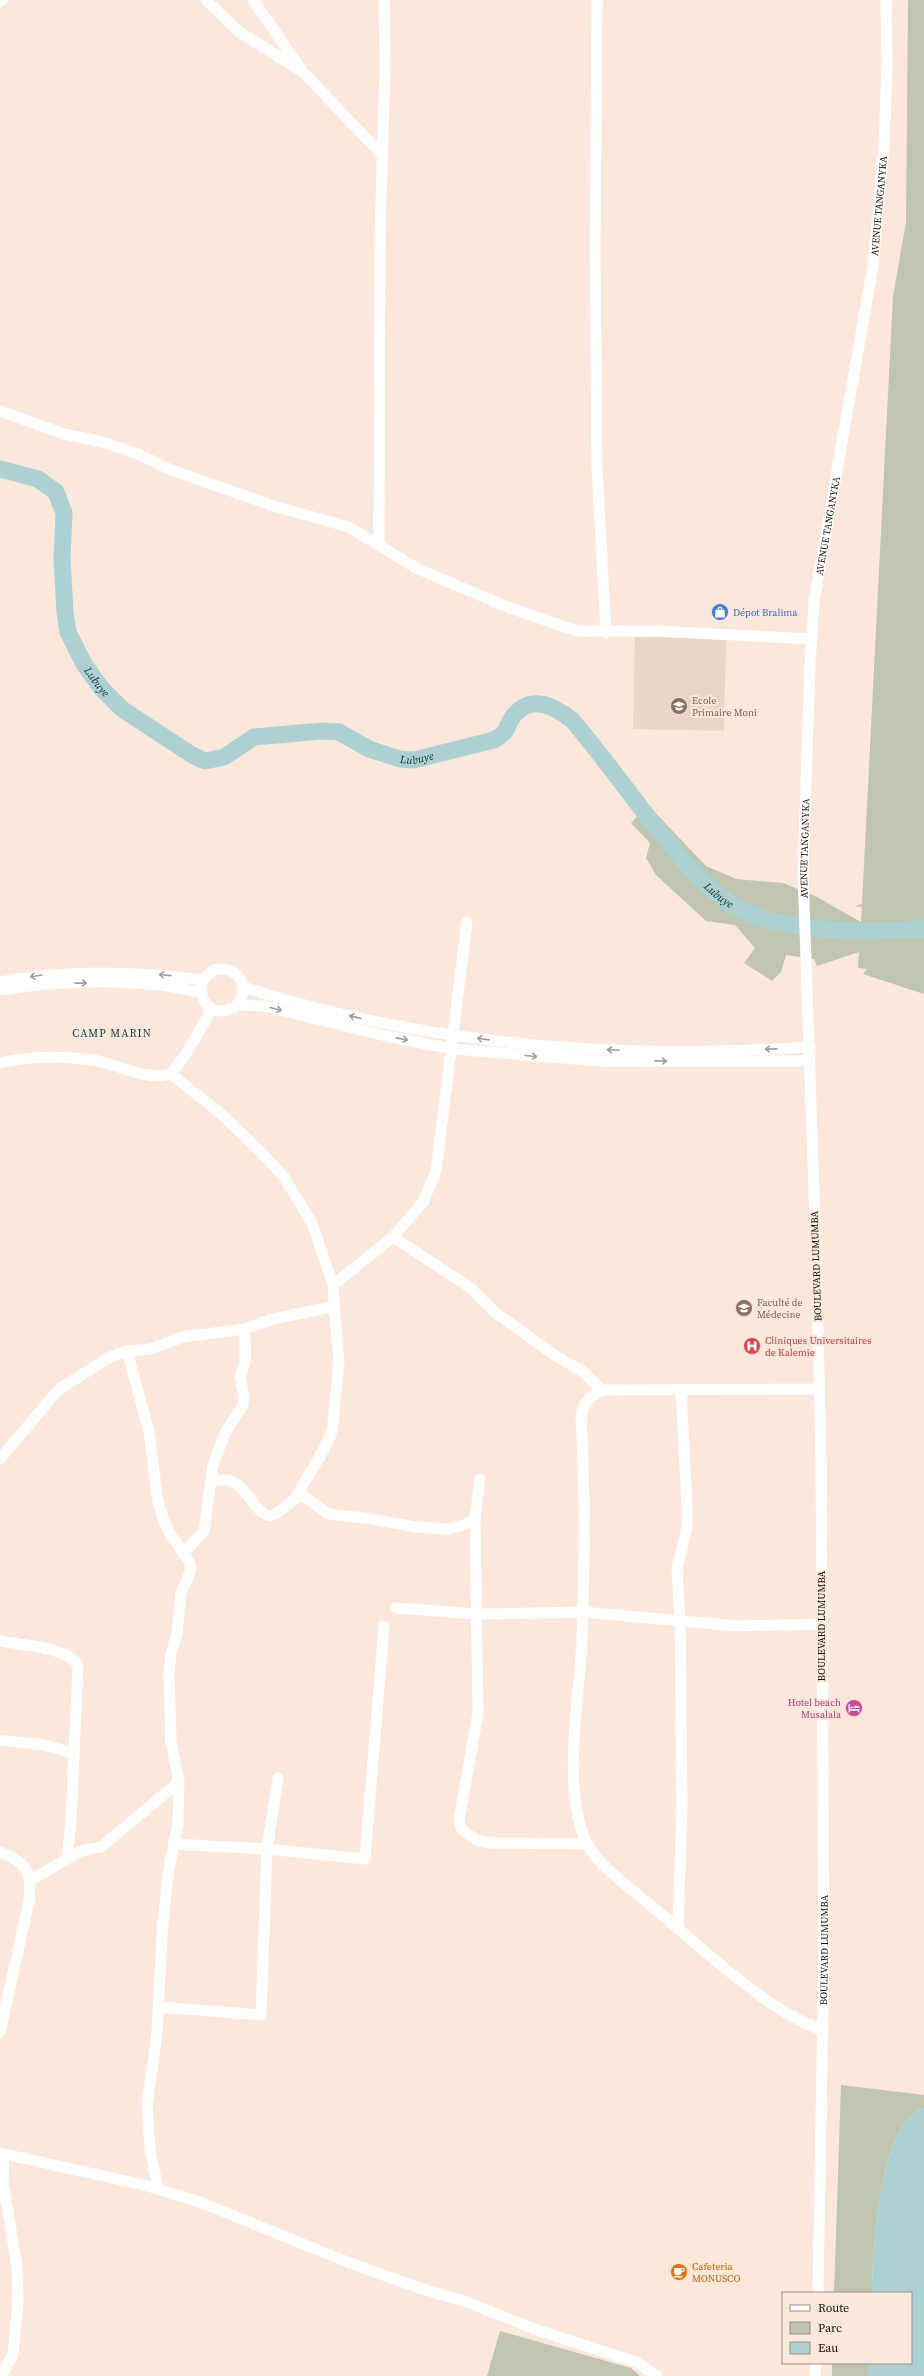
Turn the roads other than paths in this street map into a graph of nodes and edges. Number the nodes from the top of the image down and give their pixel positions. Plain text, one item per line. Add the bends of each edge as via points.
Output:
1 (206, 0) edge
2 (253, 0) edge
3 (384, 0) edge
4 (597, 0) edge
5 (886, 0) edge
6 (303, 72) junction
7 (382, 154) junction
8 (0, 411) edge
9 (379, 545) junction
10 (606, 632) junction
11 (811, 639) junction
12 (468, 922) dead end
13 (204, 980) junction
14 (0, 982) edge
15 (243, 987) junction
16 (0, 990) edge
17 (202, 993) junction
18 (238, 1005) junction
19 (212, 1009) junction
20 (454, 1034) junction
21 (452, 1049) junction
22 (810, 1055) junction
23 (0, 1063) edge
24 (171, 1074) junction
25 (393, 1237) junction
26 (333, 1285) junction
27 (334, 1303) junction
28 (245, 1329) junction
29 (127, 1351) junction
30 (819, 1389) junction
31 (602, 1390) junction
32 (681, 1390) junction
33 (0, 1459) edge
34 (480, 1478) dead end
35 (211, 1481) junction
36 (296, 1497) junction
37 (475, 1519) junction
38 (183, 1554) junction
39 (396, 1608) dead end
40 (583, 1612) junction
41 (477, 1614) junction
42 (680, 1620) junction
43 (822, 1624) junction
44 (384, 1626) dead end
45 (0, 1641) edge
46 (0, 1740) edge
47 (73, 1753) junction
48 (278, 1778) dead end
49 (179, 1782) junction
50 (173, 1844) junction
51 (587, 1844) junction
52 (267, 1849) junction
53 (0, 1852) edge
54 (67, 1858) junction
55 (31, 1880) junction
56 (678, 1928) junction
57 (159, 2007) junction
58 (823, 2031) junction
59 (0, 2032) edge
60 (2, 2153) edge
61 (158, 2189) junction
62 (818, 2292) edge
63 (816, 2364) edge
64 (1, 2376) edge
65 (657, 2376) edge
66 (815, 2376) edge

1 - 6 street via 238,31
2 - 6 street
3 - 7 street
4 - 10 street via 597,467
5 - 11 street, AVENUE TANGANYKA via 884,145 873,266 814,601
6 - 7 street
7 - 9 street
8 - 9 street via 64,434 102,442 138,454 171,470 277,507 349,527
9 - 10 street via 418,569 517,611 577,632
10 - 11 street via 656,631
11 - 22 street, AVENUE TANGANYKA via 803,872
12 - 20 street
13 -> 14 street via 118,972 39,975
13 - 15 street via 211,972 228,969 239,976
13 - 17 street
15 - 18 street via 243,996
20 -> 15 street via 384,1024 295,1003
16 -> 17 street via 28,985 110,982 159,985
17 - 19 street via 205,1002
18 - 19 street via 222,1011
18 -> 21 street via 264,1006 386,1036
19 - 24 street via 186,1054
20 - 21 street
22 -> 20 street via 635,1051 520,1043
21 -> 22 street via 598,1061
21 - 25 street via 436,1171 423,1202
22 - 30 street, BOULEVARD LUMUMBA
23 - 24 street via 40,1058 92,1060 149,1076
24 - 26 street via 220,1113 284,1177 312,1223
25 - 26 street
25 - 31 street via 468,1286 496,1313 556,1356 582,1371
26 - 27 street
27 - 28 street via 331,1307 273,1319
27 - 36 street via 339,1363 332,1431
28 - 29 street via 183,1337 151,1349
28 - 35 street via 244,1363 240,1377 243,1405 225,1433 213,1465
29 - 33 street via 108,1358 58,1390
29 - 38 street via 149,1432 158,1502 170,1534
30 - 32 street
30 - 43 street, BOULEVARD LUMUMBA
31 - 32 street
31 - 40 street via 587,1400 582,1408 581,1417 584,1472
32 - 42 street via 687,1506 686,1528 677,1569
34 - 37 street
35 - 36 street via 227,1480 234,1483 258,1509 270,1516 279,1512
35 - 38 street via 204,1531
36 - 37 street via 303,1495 328,1514 415,1527 449,1529
37 - 41 street
38 - 49 street via 190,1563 191,1570 181,1593 177,1634 169,1672 171,1742
39 - 41 street
40 - 41 street
40 - 42 street
40 - 51 street via 574,1792 579,1822
41 - 51 street via 478,1713 459,1821 462,1830 476,1840 490,1843
42 - 43 street via 737,1626
42 - 56 street via 682,1805
43 - 58 street, BOULEVARD LUMUMBA
44 - 52 street via 366,1858
45 - 47 street via 62,1652 74,1658 78,1665 78,1681
46 - 47 street
47 - 54 street
48 - 52 street
49 - 50 street via 178,1824
49 - 54 street via 101,1847 80,1851
50 - 52 street
50 - 57 street via 162,1936
51 - 56 street via 606,1867
52 - 57 street via 261,2015
53 - 55 street via 24,1865
54 - 55 street
55 - 59 street via 29,1901
56 - 58 street via 727,1970 777,2007
57 - 61 street via 147,2105 150,2150
58 - 62 street, BOULEVARD LUMUMBA
60 - 61 street
60 - 64 street via 3,2182 17,2266 18,2301 13,2355
61 - 65 street via 205,2204 350,2263 467,2302 544,2333 636,2362
63 - 66 street

